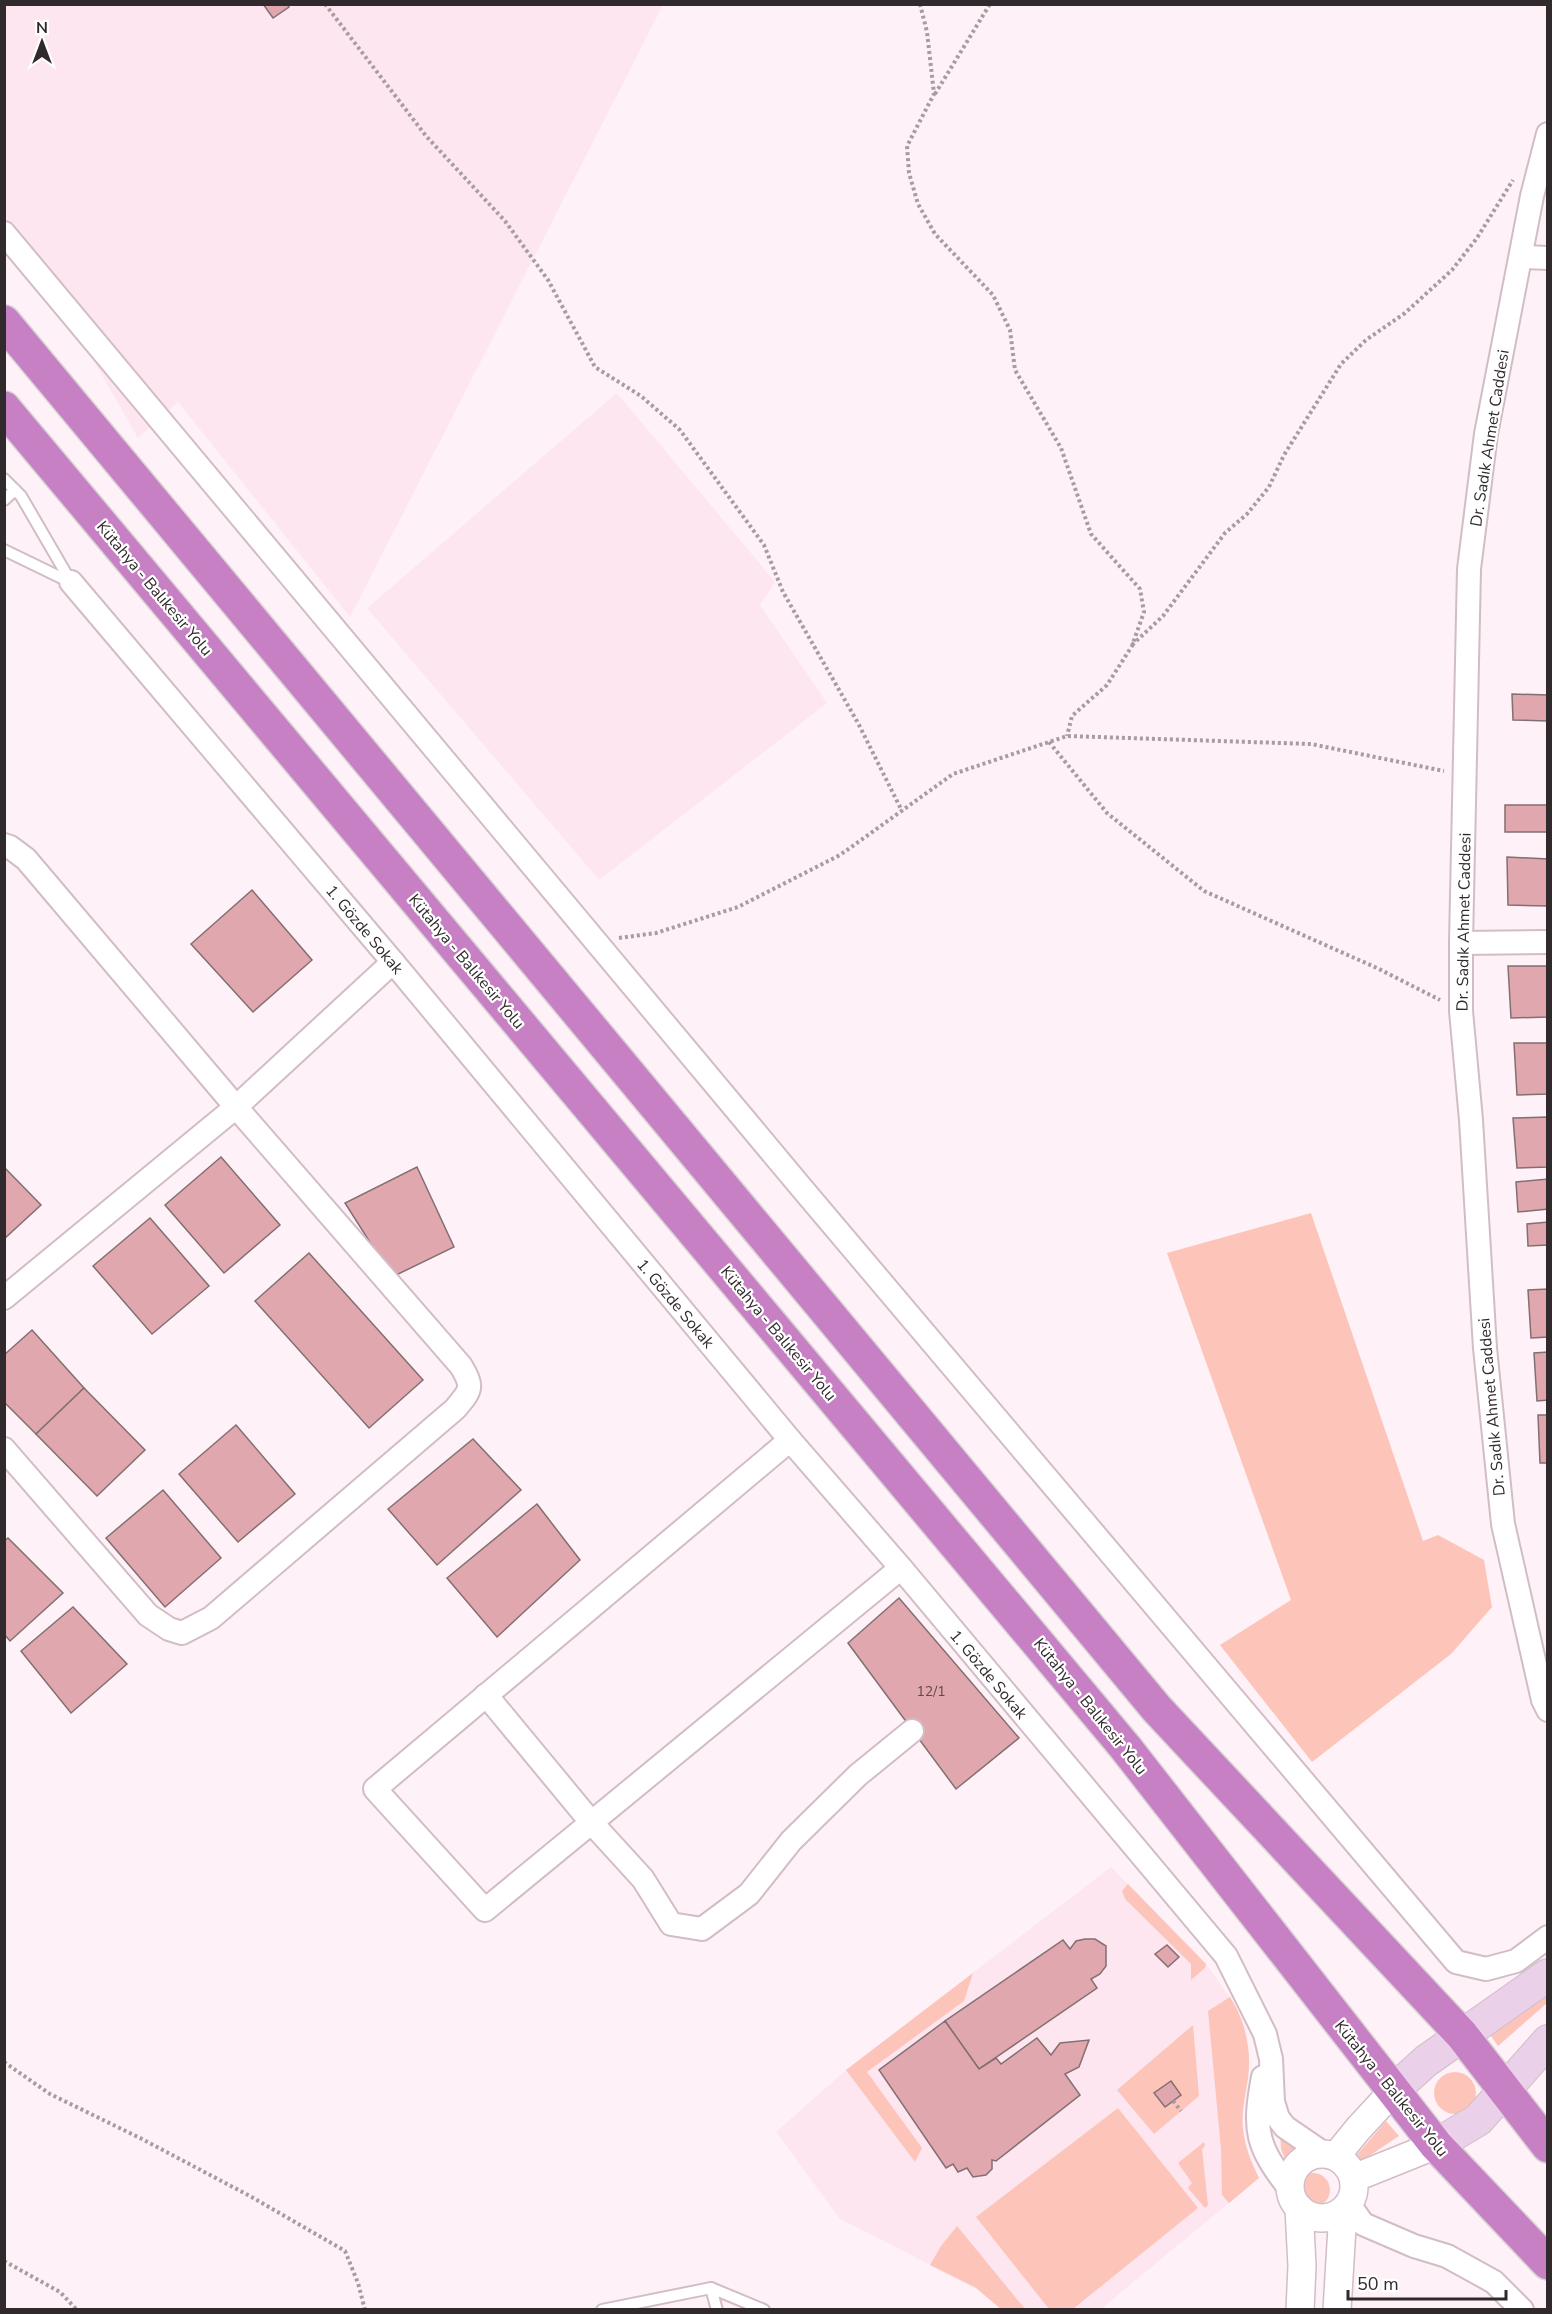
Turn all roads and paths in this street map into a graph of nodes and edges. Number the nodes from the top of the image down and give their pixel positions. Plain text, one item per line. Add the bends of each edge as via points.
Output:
1 (325, 4) edge
2 (920, 4) edge
3 (990, 4) edge
4 (934, 94) junction
5 (1545, 144) edge
6 (4, 233) edge
7 (1521, 257) junction
8 (1548, 258) edge
9 (4, 322) edge
10 (4, 408) edge
11 (4, 479) edge
12 (15, 490) junction
13 (4, 500) edge
14 (4, 550) edge
15 (70, 582) junction
16 (1132, 646) junction
17 (1067, 736) junction
18 (1049, 742) junction
19 (1466, 776) junction
20 (902, 811) junction
21 (4, 845) edge
22 (597, 941) junction
23 (1548, 942) edge
24 (1461, 943) junction
25 (393, 962) junction
26 (1461, 1011) junction
27 (236, 1107) junction
28 (4, 1298) edge
29 (790, 1440) junction
30 (4, 1449) edge
31 (901, 1568) junction
32 (486, 1695) junction
33 (1546, 1702) edge
34 (912, 1731) dead end
35 (591, 1822) junction
36 (1548, 1937) edge
37 (1548, 1975) edge
38 (1265, 2034) junction
39 (1462, 2035) junction
40 (1548, 2041) edge
41 (4, 2062) edge
42 (1394, 2090) junction
43 (1505, 2090) junction
44 (1173, 2101) dead end
45 (1181, 2111) dead end
46 (1436, 2145) junction
47 (1548, 2146) edge
48 (1329, 2155) junction
49 (1348, 2198) junction
50 (1294, 2199) junction
51 (4, 2261) edge
52 (1548, 2263) edge
53 (711, 2288) junction
54 (77, 2310) edge
55 (365, 2310) edge
56 (602, 2310) edge
57 (717, 2310) edge
58 (764, 2310) edge
59 (1300, 2310) edge
60 (1337, 2310) edge
61 (1522, 2310) edge

1 - 20 path via 426,136 505,221 548,280 595,367 641,396 680,430 764,545 783,592 858,723
2 - 4 path
3 - 4 path
4 - 16 path via 907,146 909,173 918,204 935,234 993,295 1010,330 1015,370 1061,448 1091,534 1140,589 1144,612
5 - 7 street, Dr. Sadık Ahmet Caddesi
5 - 16 path via 1509,183 1452,270 1341,364 1284,455 1269,487 1225,533 1163,616
6 - 22 street
7 - 8 street
7 - 19 street, Dr. Sadık Ahmet Caddesi via 1486,434 1469,569
9 - 39 highway via 1157,1709
10 - 42 highway, Kütahya - Balıkesir Yolu via 1125,1747
11 - 12 lane
12 - 13 lane
12 - 15 lane
14 - 15 lane
15 - 25 street, 1. Gözde Sokak
16 - 17 path via 1107,685 1072,716
17 - 18 path
17 - 19 path via 1311,744
18 - 20 path via 953,774
18 - 26 path via 1107,813 1204,891 1377,968
19 - 24 street, Dr. Sadık Ahmet Caddesi
20 - 22 path via 840,855 738,907 656,933
21 - 27 street via 26,859
22 - 36 street via 1456,1962 1486,1969 1516,1961
23 - 24 street
24 - 26 street, Dr. Sadık Ahmet Caddesi
25 - 27 street
25 - 29 street, 1. Gözde Sokak
26 - 33 street, Dr. Sadık Ahmet Caddesi via 1485,1348 1503,1524
27 - 28 street
27 - 30 street via 461,1366 470,1382 470,1392 211,1618 182,1633 148,1615
29 - 31 street, 1. Gözde Sokak
29 - 32 street
31 - 35 street
31 - 38 street, 1. Gözde Sokak via 1226,1956
32 - 35 street
32 - 35 street via 375,1789 485,1910
34 - 35 street via 858,1775 791,1841 749,1894 702,1929 671,1924 643,1879
37 - 39 main road
38 - 48 street via 1278,2118 1285,2127
38 - 50 street via 1258,2114 1260,2138 1264,2153
39 - 42 main road
39 - 43 highway
40 - 43 main road
41 - 55 path via 50,2094 248,2195 345,2251
42 - 46 highway, Kütahya - Balıkesir Yolu
42 - 48 street
43 - 46 main road via 1478,2120
43 - 47 highway
44 - 45 path
46 - 49 street
46 - 52 highway, Kütahya - Balıkesir Yolu
48 - 49 street via 1344,2162
48 - 50 street via 1312,2155 1295,2168 1290,2178
49 - 50 street via 1325,2218 1306,2214
49 - 60 street
49 - 61 street via 1363,2223 1447,2256 1494,2283
50 - 59 street via 1302,2266
51 - 54 path via 60,2292
53 - 56 lane
53 - 57 lane
53 - 58 lane

